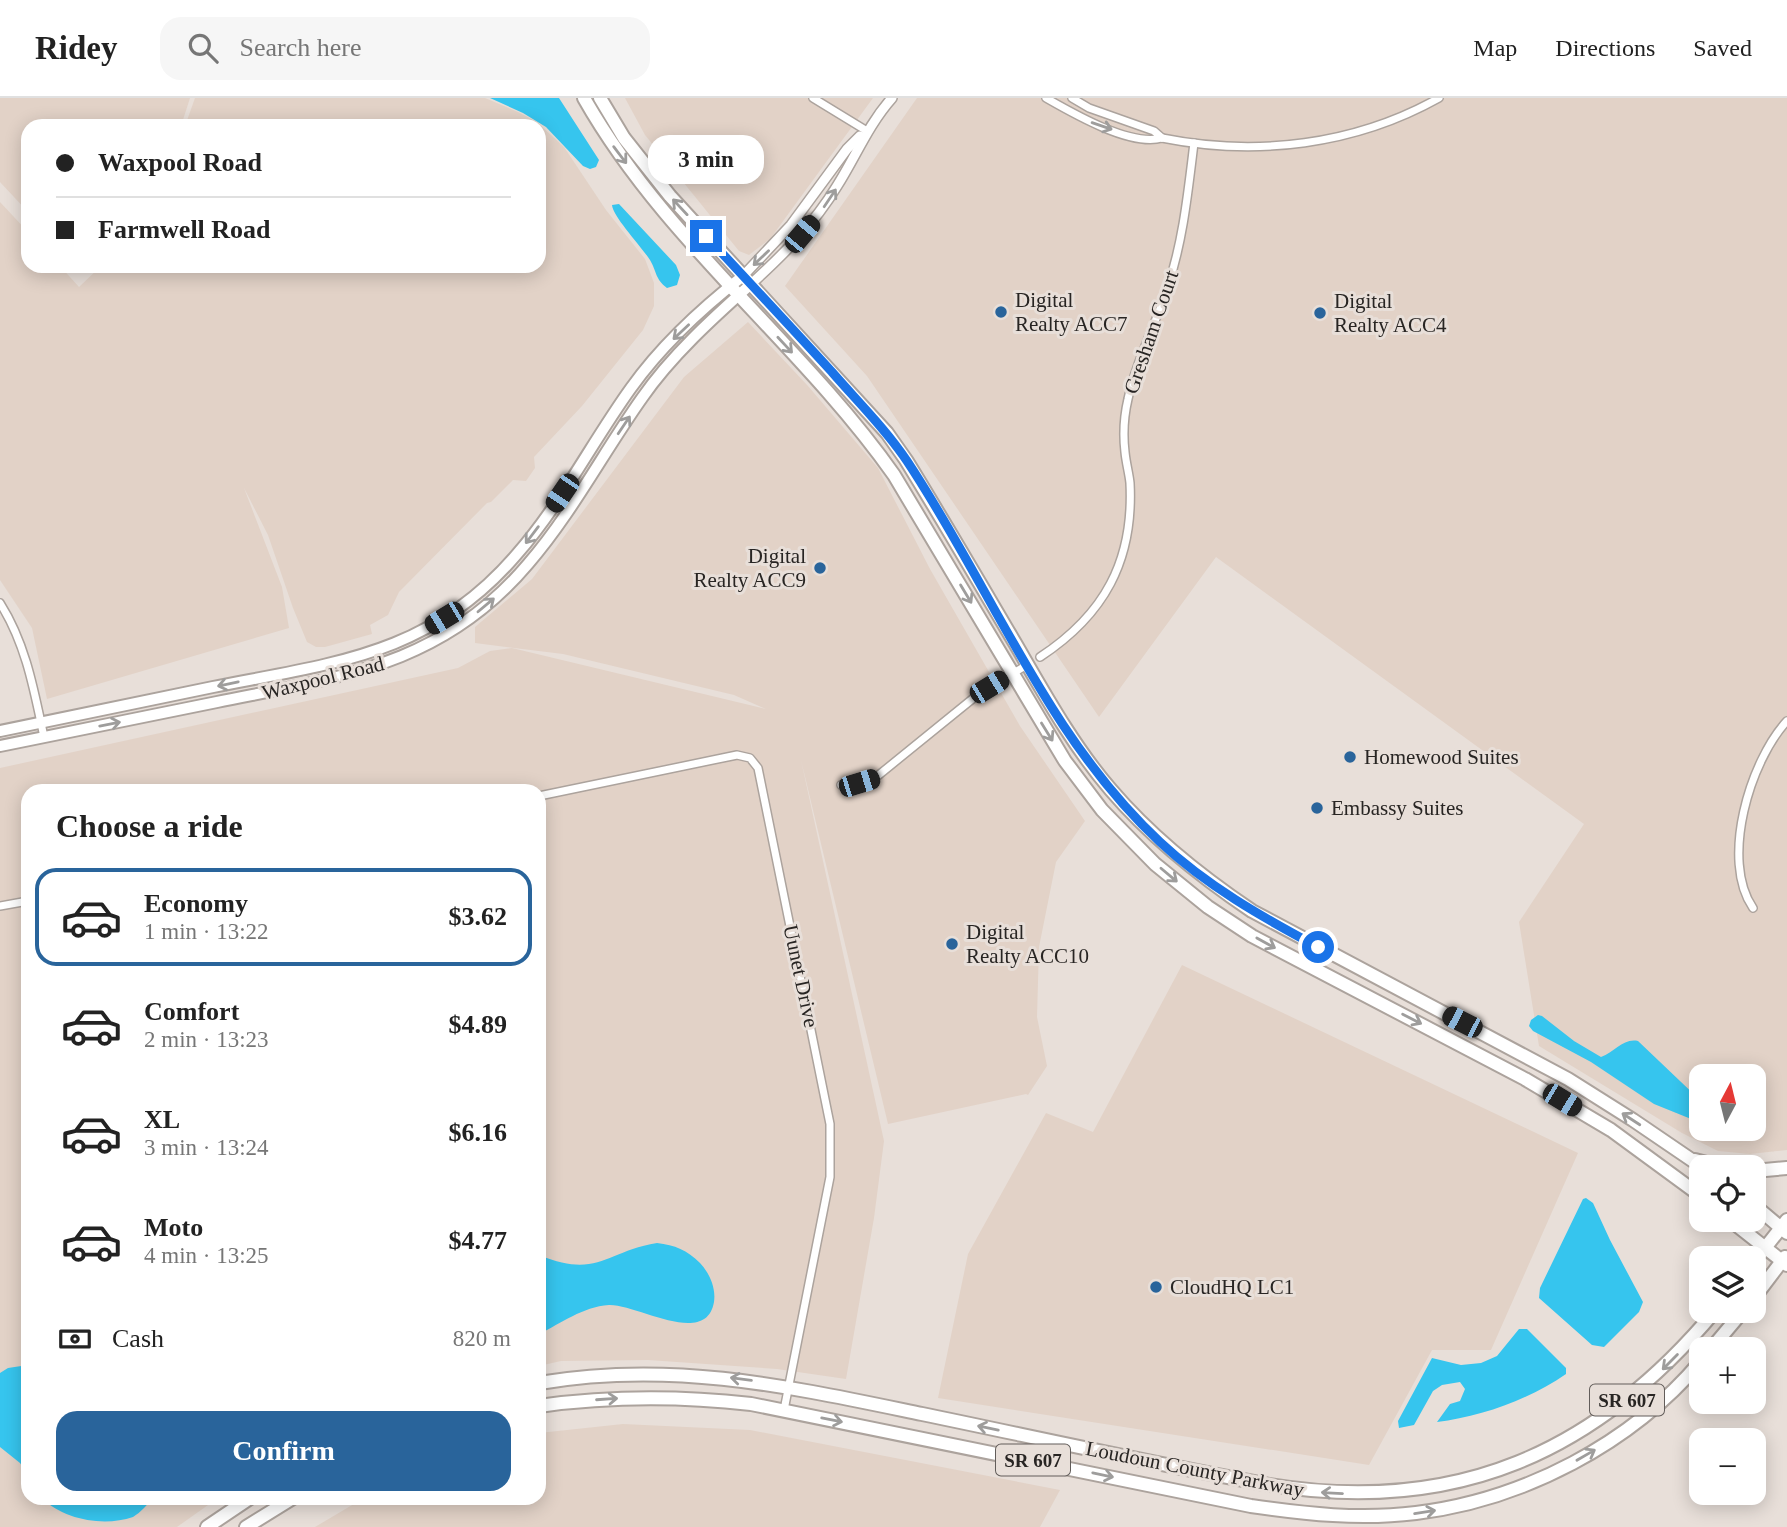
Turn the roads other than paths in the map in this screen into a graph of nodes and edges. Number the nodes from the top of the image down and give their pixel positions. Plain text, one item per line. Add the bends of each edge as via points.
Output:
1 (584, 98) edge
2 (600, 98) edge
3 (813, 98) edge
4 (892, 98) edge
5 (1046, 98) edge
6 (1072, 98) edge
7 (1439, 98) edge
8 (867, 131) junction
9 (1162, 138) junction
10 (1194, 143) junction
11 (747, 280) junction
12 (735, 290) junction
13 (0, 603) edge
14 (1040, 657) dead end
15 (1027, 665) junction
16 (1011, 673) junction
17 (1787, 721) edge
18 (41, 723) junction
19 (0, 731) edge
20 (44, 737) junction
21 (0, 746) edge
22 (841, 785) dead end
23 (546, 795) edge
24 (21, 902) edge
25 (0, 906) edge
26 (1753, 908) dead end
27 (1687, 1158) edge
28 (1787, 1168) edge
29 (1766, 1170) edge
30 (1689, 1187) edge
31 (1766, 1214) edge
32 (1785, 1227) edge
33 (1746, 1232) edge
34 (1764, 1246) edge
35 (1766, 1246) edge
36 (1766, 1248) edge
37 (1785, 1260) edge
38 (1766, 1283) edge
39 (1704, 1323) edge
40 (1733, 1323) edge
41 (1721, 1337) edge
42 (1689, 1374) edge
43 (546, 1382) edge
44 (789, 1387) junction
45 (546, 1405) edge
46 (784, 1410) junction
47 (240, 1505) edge
48 (282, 1505) edge
49 (207, 1527) edge
50 (246, 1527) edge

1 -> 12 main road via 636,177
11 -> 2 main road via 670,196 624,138
3 - 8 street
4 - 8 street
5 -> 9 street via 1084,120 1133,137
6 - 9 street
7 - 10 street via 1391,122 1321,141 1257,146
8 -> 11 street via 847,149
11 -> 8 street via 785,254 818,215
9 - 10 street
10 - 14 street, Gresham Court via 1168,287 1126,408 1124,442 1131,504 1125,549 1106,594 1090,615 1073,634
11 - 12 main road, Waxpool Road
11 - 15 main road via 906,460
12 -> 16 main road via 875,448
12 -> 18 main road, Waxpool Road via 664,348 516,556 444,618 389,646 326,666
20 -> 12 main road, Waxpool Road via 329,680 385,664 452,630 492,600 527,565 657,378
13 - 18 street via 26,657
15 - 16 street
27 -> 15 main road via 1568,1079 1273,923 1221,890 1160,842 1111,791
16 - 22 street via 875,778
16 -> 30 main road via 1065,761 1102,810 1155,864 1202,902 1252,936 1553,1095 1611,1130
17 - 26 street via 1757,771 1745,806 1740,867 1745,897
18 - 19 main road, Waxpool Road
18 - 20 street
20 - 21 main road, Waxpool Road
23 - 44 street, Uunet Drive via 737,755 750,758 758,768 830,1124 830,1177
24 - 25 street
28 - 29 main road
31 - 32 main road
32 - 35 main road
33 - 34 main road
36 - 37 main road
37 - 38 main road
39 -> 44 main road, Loudoun County Parkway / SR 607 via 1661,1371 1615,1409 1555,1446 1489,1473 1385,1493 1314,1492 1263,1484
40 - 41 main road
46 -> 42 main road, Loudoun County Parkway / SR 607 via 1251,1506 1309,1515 1380,1516 1473,1502 1550,1474 1642,1417
44 -> 43 main road, Loudoun County Parkway / SR 607 via 650,1373
44 - 46 street, Uunet Drive
45 -> 46 main road, Loudoun County Parkway / SR 607 via 668,1397
47 - 49 main road
48 - 50 main road

